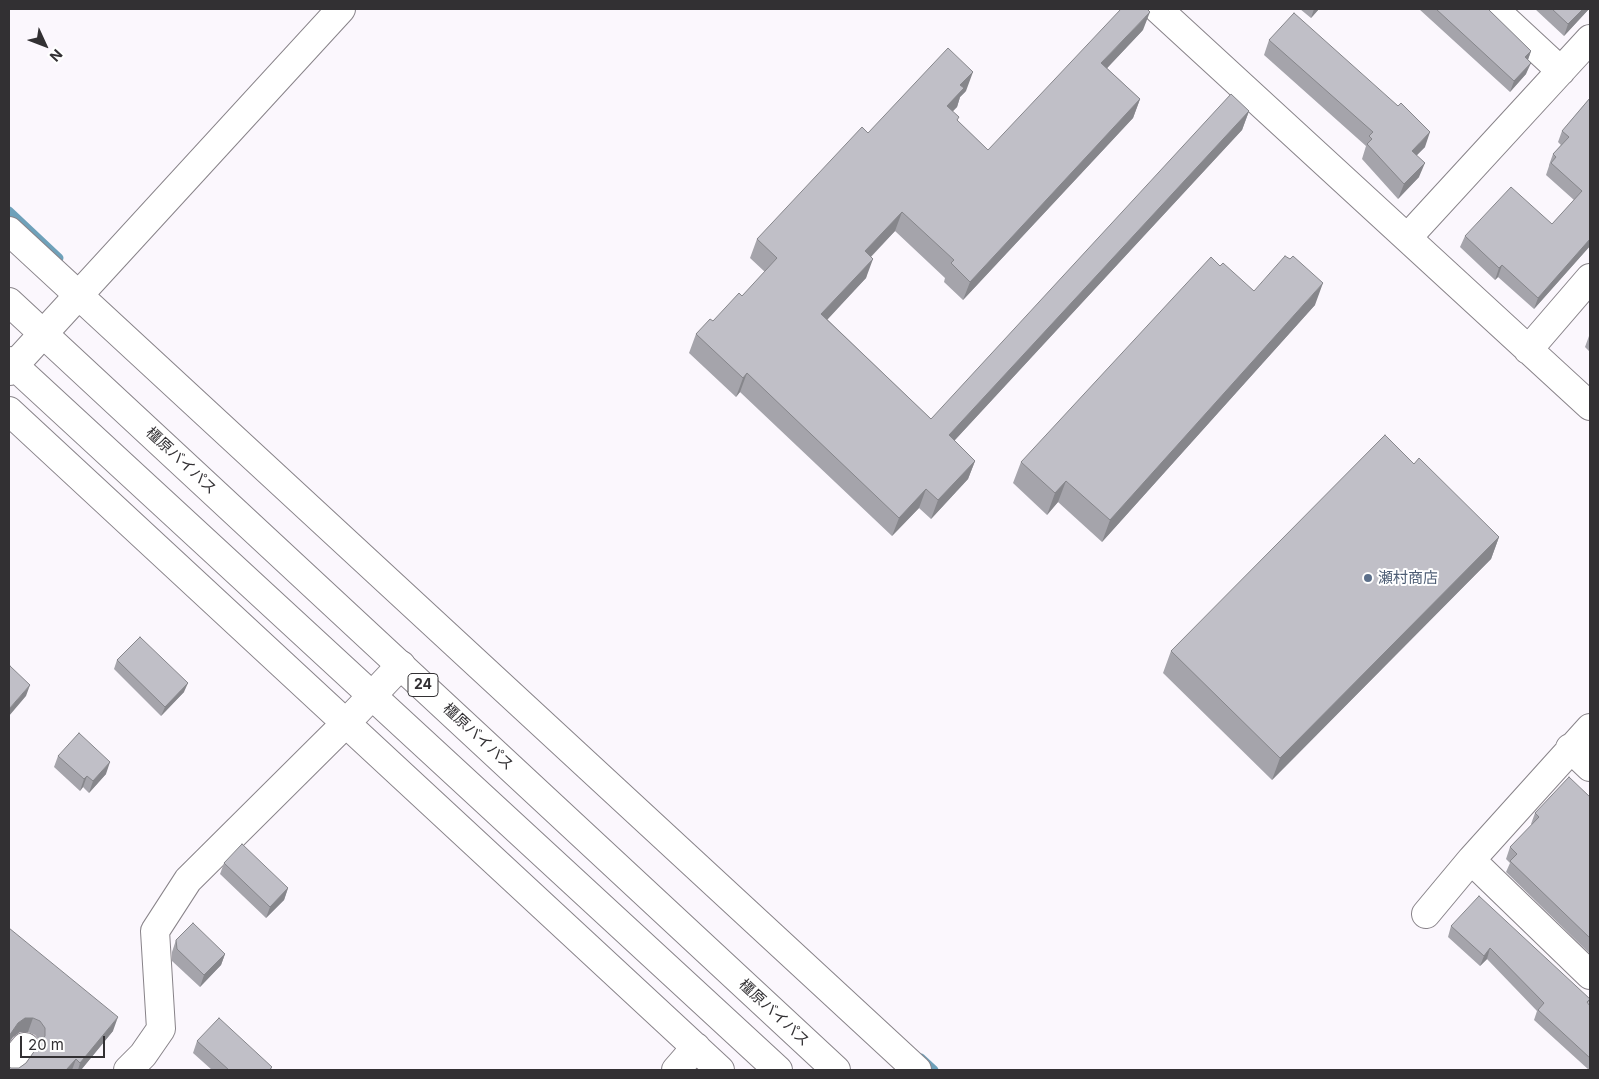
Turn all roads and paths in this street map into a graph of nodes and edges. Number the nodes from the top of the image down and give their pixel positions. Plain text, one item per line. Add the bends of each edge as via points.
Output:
1 (341, 9) edge
2 (1158, 9) edge
3 (1494, 9) edge
4 (1590, 39) edge
5 (1561, 71) junction
6 (9, 231) edge
7 (1408, 238) junction
8 (1590, 278) edge
9 (79, 296) junction
10 (9, 302) edge
11 (43, 334) junction
12 (1528, 350) junction
13 (10, 366) edge
14 (1590, 406) edge
15 (9, 411) edge
16 (401, 665) junction
17 (371, 697) junction
18 (345, 724) junction
19 (1590, 728) edge
20 (1570, 748) junction
21 (1590, 768) edge
22 (1471, 860) junction
23 (1426, 914) dead end
24 (1590, 976) edge
25 (696, 1047) junction
26 (128, 1070) edge
27 (676, 1070) edge
28 (720, 1070) edge
29 (778, 1070) edge
30 (836, 1070) edge
31 (917, 1070) edge

1 - 9 main road
2 - 7 main road
3 - 5 main road
4 - 5 main road
5 - 7 main road
6 - 9 main road
7 - 12 main road
8 - 12 main road
9 - 11 main road
9 - 31 main road
10 - 11 main road, 橿原バイパス / 24
11 - 13 main road
11 - 16 main road, 橿原バイパス / 24
12 - 14 main road
13 - 17 main road
15 - 18 main road
16 - 17 main road
16 - 30 main road, 橿原バイパス / 24
17 - 18 main road
17 - 29 main road
18 - 25 main road
18 - 26 main road via 188,880 154,931 161,1029 144,1055
19 - 20 main road
20 - 21 main road
20 - 22 main road
22 - 23 main road
22 - 24 main road
25 - 27 main road
25 - 28 main road

